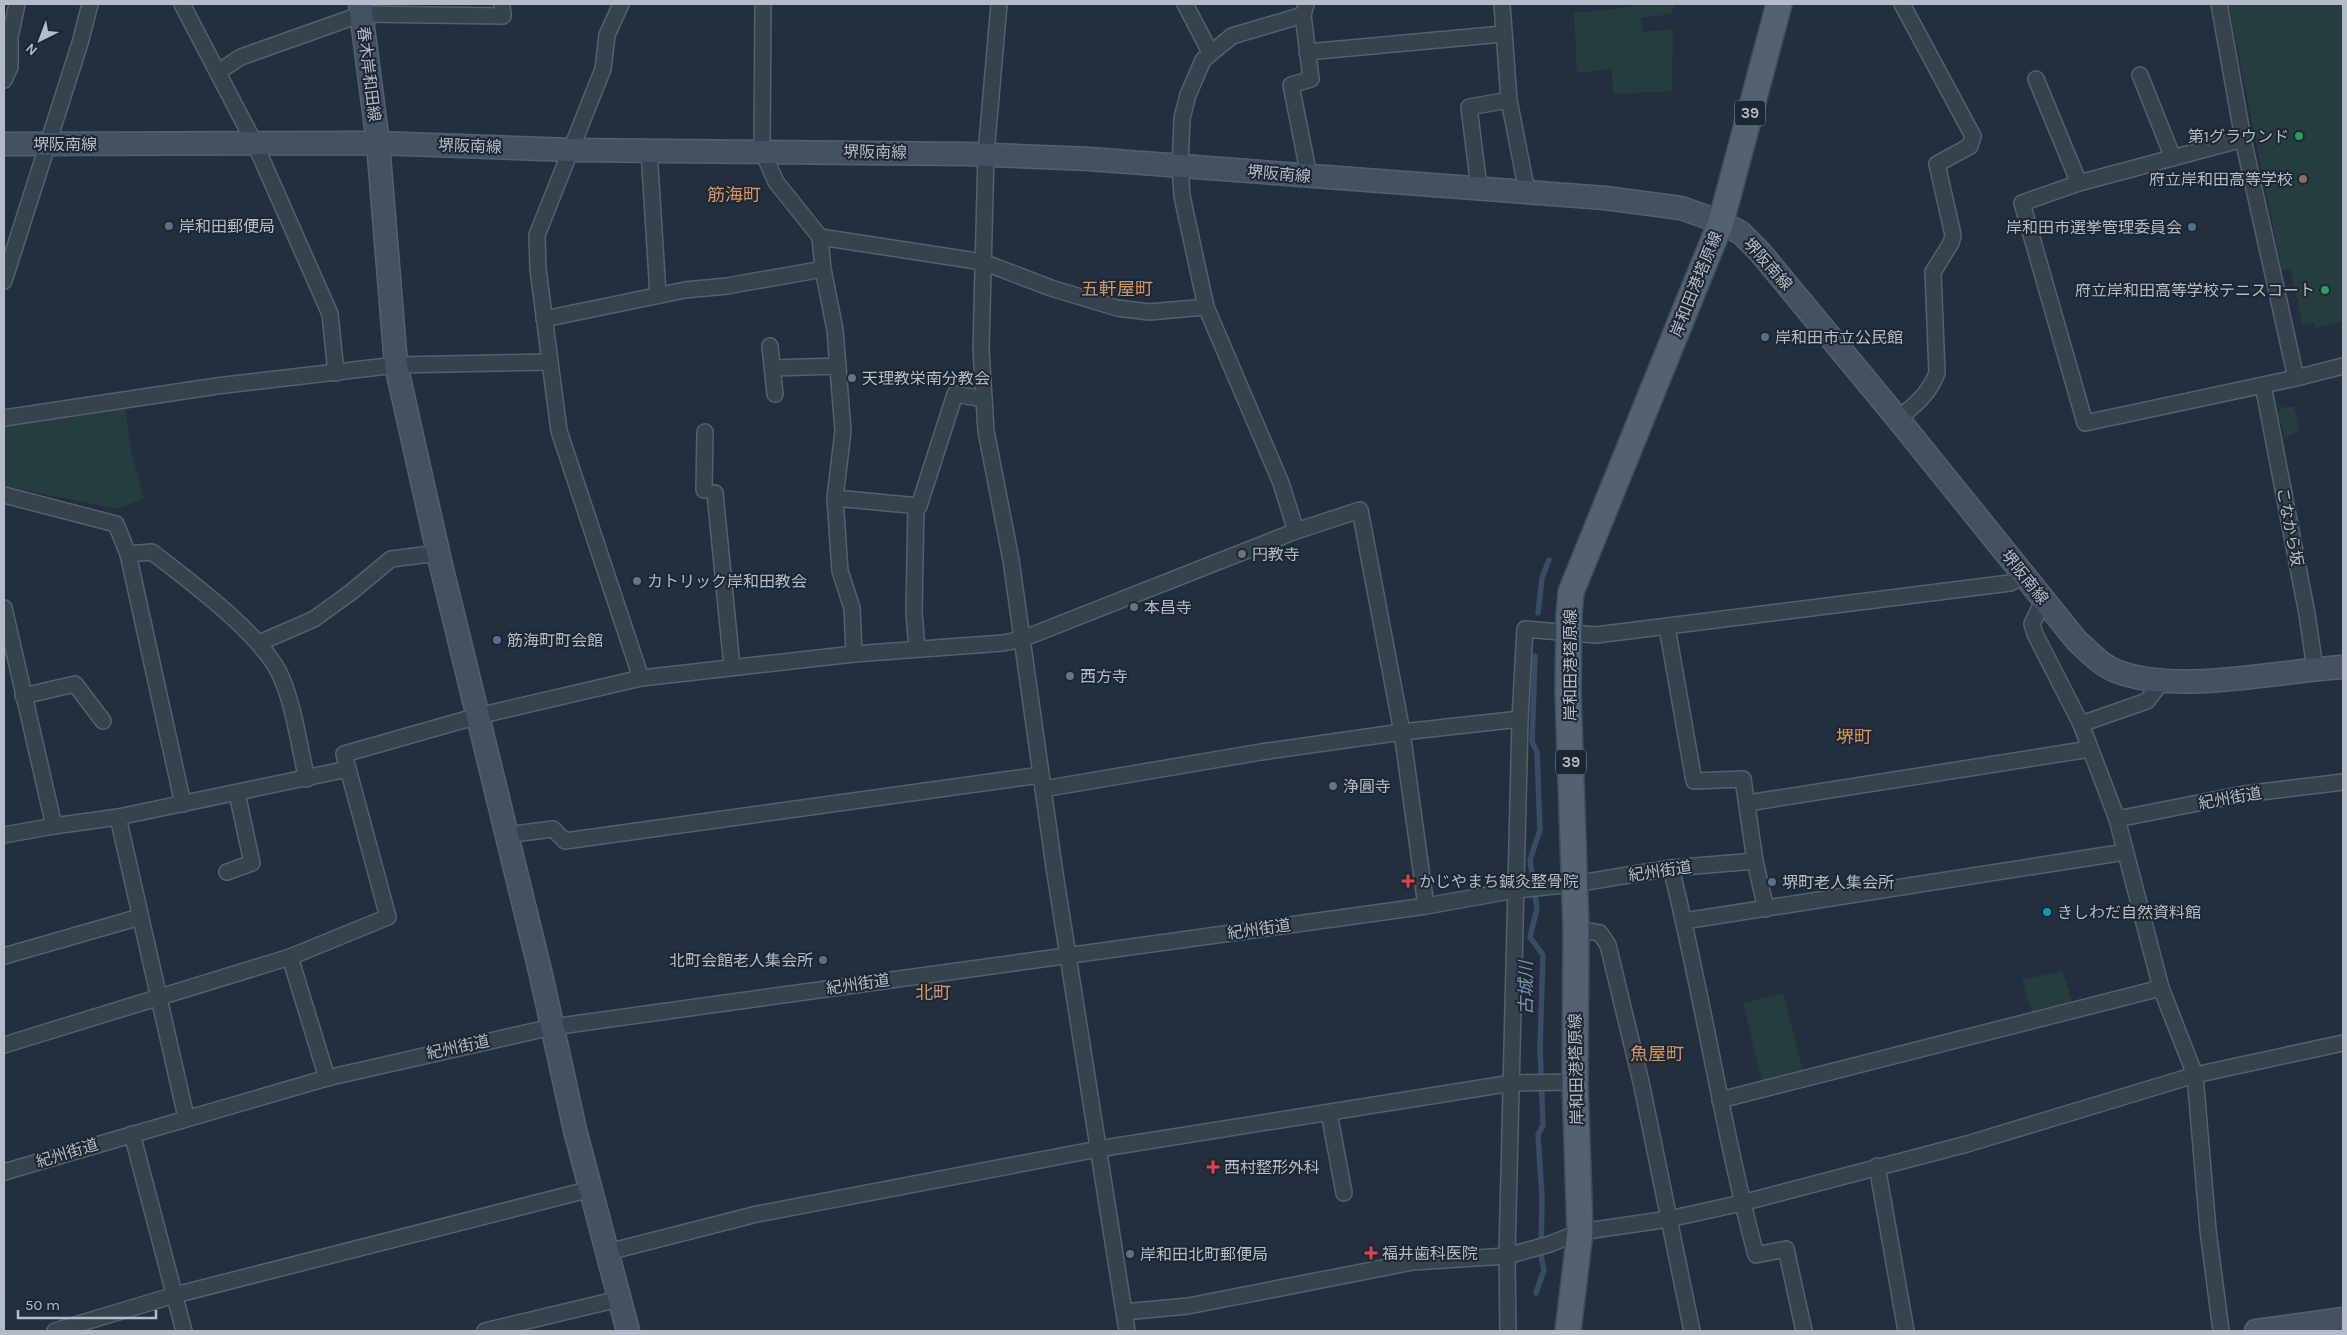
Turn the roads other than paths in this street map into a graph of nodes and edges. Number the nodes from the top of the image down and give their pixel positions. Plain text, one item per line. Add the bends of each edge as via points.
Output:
1 (17, 4) edge
2 (90, 4) edge
3 (182, 4) edge
4 (502, 4) edge
5 (621, 4) edge
6 (763, 4) edge
7 (999, 4) edge
8 (1185, 4) edge
9 (1502, 4) edge
10 (1779, 4) edge
11 (1902, 4) edge
12 (2219, 4) edge
13 (361, 9) edge
14 (1304, 9) edge
15 (1503, 34) junction
16 (1210, 52) junction
17 (1307, 52) junction
18 (218, 72) junction
19 (2140, 75) dead end
20 (2036, 79) dead end
21 (4, 80) edge
22 (1509, 100) junction
23 (2243, 139) junction
24 (378, 143) junction
25 (4, 144) edge
26 (47, 144) junction
27 (255, 144) junction
28 (571, 150) junction
29 (649, 150) junction
30 (762, 150) junction
31 (986, 154) junction
32 (2173, 158) junction
33 (1180, 166) junction
34 (1309, 176) junction
35 (2079, 183) junction
36 (1478, 188) junction
37 (1527, 192) junction
38 (1721, 222) junction
39 (820, 237) junction
40 (984, 262) junction
41 (823, 269) junction
42 (4, 281) edge
43 (658, 295) junction
44 (1206, 307) junction
45 (544, 319) junction
46 (770, 346) dead end
47 (549, 362) junction
48 (396, 365) junction
49 (838, 366) junction
50 (2343, 366) edge
51 (772, 368) junction
52 (336, 373) junction
53 (2296, 378) junction
54 (2263, 385) junction
55 (775, 394) dead end
56 (984, 399) junction
57 (4, 418) edge
58 (1898, 419) junction
59 (705, 432) dead end
60 (4, 495) edge
61 (835, 498) junction
62 (916, 505) junction
63 (1296, 531) junction
64 (439, 553) junction
65 (128, 554) junction
66 (2023, 576) junction
67 (2043, 601) junction
68 (4, 608) edge
69 (1667, 627) junction
70 (1568, 634) junction
71 (1022, 639) junction
72 (259, 643) junction
73 (917, 649) junction
74 (854, 654) junction
75 (2343, 667) edge
76 (732, 668) junction
77 (2315, 669) junction
78 (641, 678) junction
79 (2162, 681) junction
80 (23, 696) junction
81 (478, 716) junction
82 (1520, 719) junction
83 (103, 721) dead end
84 (2082, 724) junction
85 (1402, 732) junction
86 (2090, 749) junction
87 (348, 769) junction
88 (307, 780) junction
89 (1042, 782) junction
90 (2343, 782) edge
91 (237, 793) junction
92 (1748, 803) junction
93 (182, 804) junction
94 (118, 817) junction
95 (2117, 819) junction
96 (54, 826) junction
97 (4, 835) edge
98 (506, 835) junction
99 (2125, 852) junction
100 (1755, 861) junction
101 (1671, 868) junction
102 (226, 872) dead end
103 (1574, 884) junction
104 (1522, 889) junction
105 (1426, 906) junction
106 (1766, 909) junction
107 (140, 917) junction
108 (1684, 921) junction
109 (1576, 929) junction
110 (1068, 955) junction
111 (4, 956) edge
112 (290, 957) junction
113 (2161, 988) junction
114 (159, 998) junction
115 (552, 1027) junction
116 (2343, 1043) edge
117 (4, 1045) edge
118 (2195, 1075) junction
119 (327, 1078) junction
120 (1575, 1082) junction
121 (1512, 1084) junction
122 (1720, 1100) junction
123 (1329, 1113) junction
124 (186, 1118) junction
125 (132, 1134) junction
126 (1098, 1148) junction
127 (1877, 1166) junction
128 (4, 1172) edge
129 (591, 1189) junction
130 (1344, 1193) dead end
131 (1742, 1204) junction
132 (1669, 1219) junction
133 (1580, 1232) junction
134 (608, 1252) junction
135 (1507, 1256) junction
136 (174, 1295) junction
137 (619, 1299) junction
138 (1124, 1312) junction
139 (2343, 1319) edge
140 (88, 1326) edge
141 (55, 1331) edge
142 (184, 1331) edge
143 (485, 1331) edge
144 (628, 1331) edge
145 (1127, 1331) edge
146 (1508, 1331) edge
147 (1568, 1331) edge
148 (1692, 1331) edge
149 (1804, 1331) edge
150 (1906, 1331) edge
151 (2221, 1331) edge
152 (2256, 1331) edge

1 - 21 street via 10,37 10,66
2 - 26 street
3 - 18 street
4 - 13 street via 503,16
5 - 28 street via 607,35 603,70
6 - 30 street
7 - 31 street
8 - 16 street
9 - 15 street
10 - 38 main road, 岸和田港塔原線 / 39
11 - 58 street via 1973,136 1970,146 1936,164 1953,235 1934,272 1937,373 1932,386
12 - 23 street
13 - 18 street via 240,57
13 - 24 main road, 春木岸和田線
14 - 16 street via 1232,36
14 - 17 street
15 - 17 street
15 - 22 street
16 - 33 street via 1203,60 1188,95 1182,118
17 - 34 street via 1311,79 1291,85
18 - 27 street
19 - 32 street
20 - 35 street
22 - 36 street via 1469,107
22 - 37 street
23 - 32 street
23 - 53 street
24 - 27 main road, 堺阪南線
24 - 28 main road, 堺阪南線
24 - 48 main road, 春木岸和田線
25 - 26 main road, 堺阪南線
26 - 27 main road, 堺阪南線
26 - 42 street
27 - 52 street via 330,314
28 - 29 main road, 堺阪南線
28 - 45 street via 537,235
29 - 30 main road, 堺阪南線
29 - 43 street
30 - 31 main road, 堺阪南線
30 - 39 street via 776,182
31 - 33 main road, 堺阪南線
31 - 40 street
32 - 35 street
33 - 34 main road, 堺阪南線
33 - 44 street via 1182,196
34 - 36 main road, 堺阪南線
35 - 54 street via 2022,202 2085,422
36 - 37 main road, 堺阪南線
37 - 38 main road, 堺阪南線 via 1681,208
38 - 58 main road, 堺阪南線 via 1740,233 1760,252
38 - 70 main road, 岸和田港塔原線 / 39 via 1572,592
39 - 40 street
39 - 41 street
40 - 44 street via 1051,288 1117,308 1149,312
40 - 56 street via 981,349
41 - 43 street
41 - 49 street via 835,330
43 - 45 street
44 - 63 street via 1280,483
45 - 47 street
46 - 51 street
47 - 48 street
47 - 78 street via 559,431
48 - 52 street
48 - 64 main road, 春木岸和田線
49 - 51 street
49 - 61 street via 843,431
50 - 53 street
51 - 55 street
52 - 57 street via 217,386
53 - 54 street
54 - 77 street, こなから坂
56 - 62 street via 955,394 919,506
56 - 71 street via 986,431
58 - 66 main road, 堺阪南線
59 - 76 street
60 - 65 street via 116,524
61 - 62 street
61 - 74 street via 840,571 852,608
62 - 73 street via 914,612
63 - 71 street
63 - 85 street via 1360,510
64 - 72 street via 391,558 314,619
64 - 81 main road, 春木岸和田線
65 - 72 street via 152,552 188,579
65 - 93 street
66 - 67 main road, 堺阪南線
66 - 69 street via 2010,583
67 - 79 main road, 堺阪南線 via 2094,657 2114,670 2137,678
67 - 84 street via 2032,624 2035,634
68 - 80 street
69 - 70 street via 1596,635
69 - 92 street via 1694,781 1742,779
70 - 82 street via 1525,629
70 - 103 main road, 岸和田港塔原線 / 39
71 - 73 street
71 - 89 street
72 - 88 street via 282,678
73 - 74 street
74 - 76 street
75 - 77 main road, 堺阪南線
76 - 78 street
77 - 79 main road, 堺阪南線 via 2205,681
78 - 81 street
79 - 84 street via 2147,702
80 - 83 street via 75,684
80 - 96 street
81 - 87 street via 344,754
81 - 98 main road, 春木岸和田線
82 - 85 street
82 - 104 street
84 - 86 street
85 - 89 street
85 - 105 street
86 - 92 street
86 - 95 street
87 - 88 street
87 - 112 street via 388,918
88 - 91 street
89 - 98 street via 565,841 553,829
89 - 110 street
90 - 95 street, 紀州街道 via 2244,794
91 - 93 street
91 - 102 street via 252,863
92 - 100 street
93 - 94 street
94 - 96 street
94 - 107 street
95 - 99 street
96 - 97 street
98 - 115 main road, 春木岸和田線
99 - 106 street
99 - 113 street
100 - 101 street, 紀州街道
100 - 106 street
101 - 103 street, 紀州街道
101 - 108 street
103 - 104 street, 紀州街道
103 - 109 main road, 岸和田港塔原線 / 39
104 - 105 street, 紀州街道
104 - 121 street
105 - 110 street, 紀州街道
106 - 108 street
107 - 111 street
107 - 114 street
108 - 122 street
109 - 120 main road, 岸和田港塔原線 / 39
109 - 132 street via 1600,933 1608,945
110 - 115 street, 紀州街道
110 - 126 street
112 - 114 street
112 - 119 street
113 - 118 street
113 - 122 street
114 - 117 street
114 - 124 street
115 - 119 street, 紀州街道
115 - 129 main road, 春木岸和田線
116 - 118 street
118 - 127 street via 1968,1144
118 - 151 street via 2208,1230
119 - 124 street, 紀州街道
120 - 121 street
120 - 133 main road, 岸和田港塔原線 / 39
121 - 123 street
121 - 135 street
122 - 131 street
123 - 126 street
123 - 130 street
124 - 125 street, 紀州街道
125 - 128 street, 紀州街道
125 - 136 street
126 - 134 street via 757,1214
126 - 138 street
127 - 131 street
127 - 150 street
129 - 134 main road, 春木岸和田線
129 - 136 street
131 - 132 street
131 - 149 street via 1756,1255 1786,1249
132 - 133 street
132 - 148 street
133 - 135 street
133 - 147 main road, 岸和田港塔原線 / 39
134 - 137 main road, 春木岸和田線
135 - 138 street via 1413,1262 1188,1306
135 - 146 street
136 - 140 street
136 - 142 street
137 - 143 street
137 - 144 main road, 春木岸和田線
138 - 145 street
139 - 152 main road
140 - 141 street

